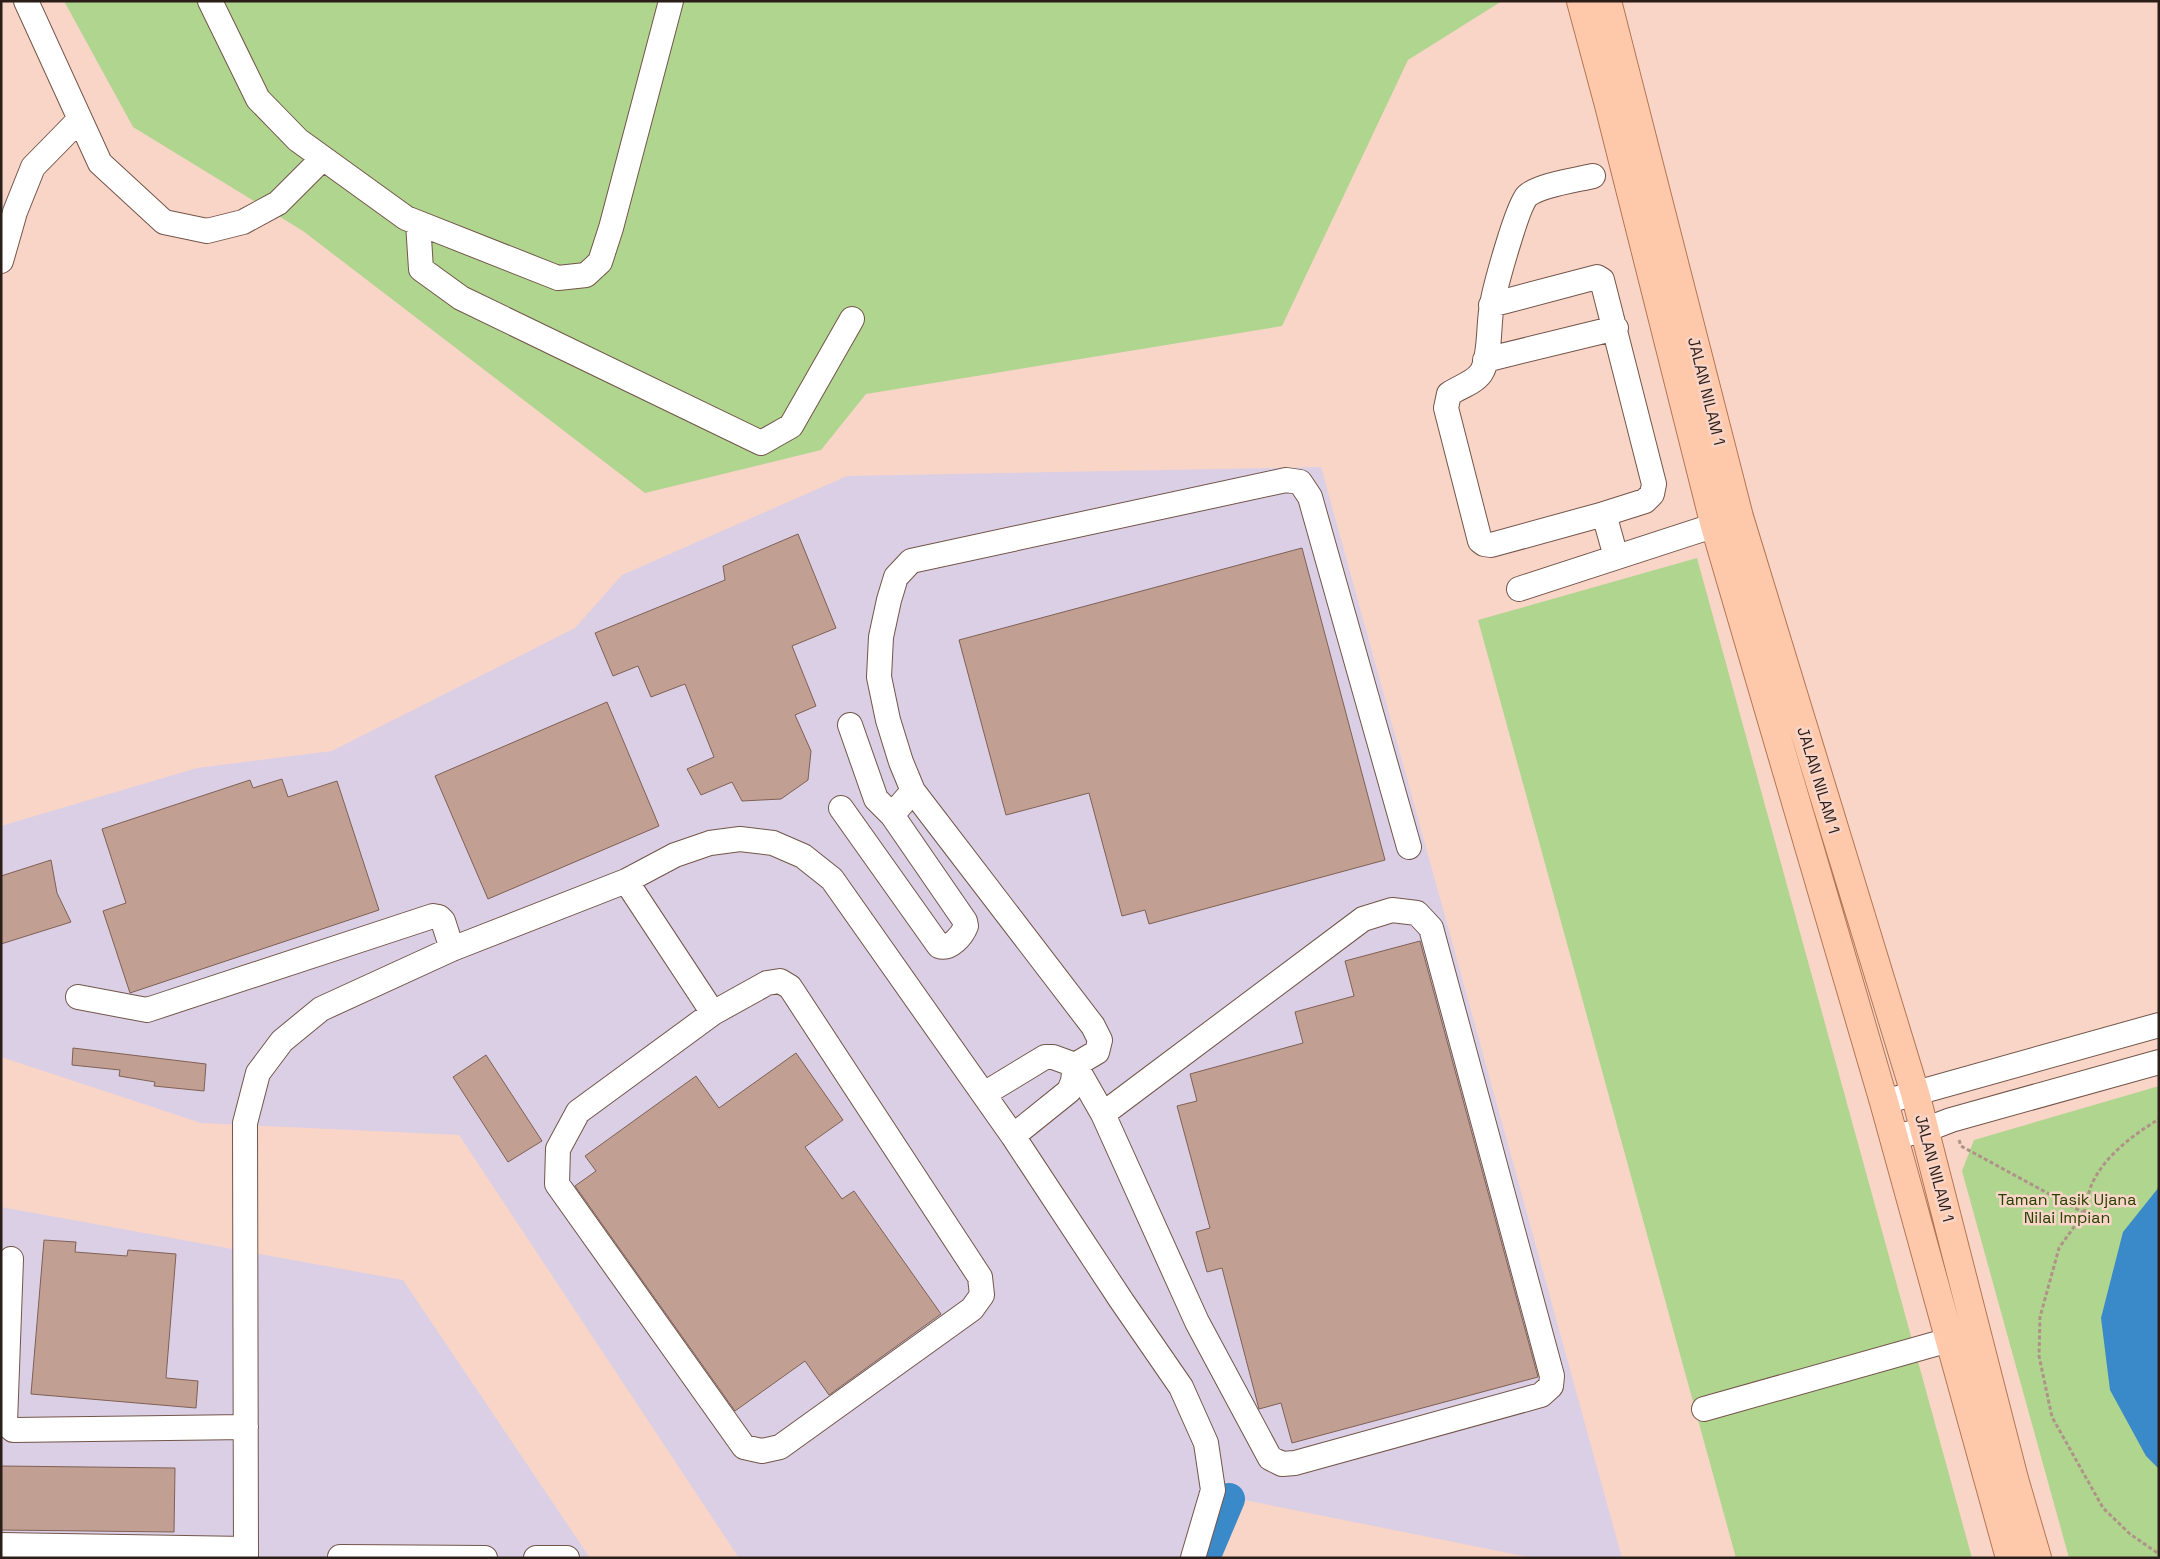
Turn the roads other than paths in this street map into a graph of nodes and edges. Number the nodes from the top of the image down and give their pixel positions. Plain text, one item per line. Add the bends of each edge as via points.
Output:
1 (26, 1) edge
2 (210, 1) edge
3 (671, 1) edge
4 (1581, 1) edge
5 (1607, 1) edge
6 (80, 119) junction
7 (323, 158) junction
8 (1592, 176) dead end
9 (418, 223) junction
10 (1, 261) edge
11 (1492, 306) junction
12 (852, 319) dead end
13 (1616, 328) junction
14 (1485, 360) junction
15 (1604, 514) junction
16 (1727, 521) junction
17 (1616, 557) junction
18 (1519, 589) dead end
19 (850, 725) dead end
20 (913, 791) junction
21 (841, 808) dead end
22 (892, 815) junction
23 (1409, 847) dead end
24 (626, 881) junction
25 (452, 949) junction
26 (78, 997) dead end
27 (714, 1013) junction
28 (2159, 1025) edge
29 (2159, 1062) edge
30 (1075, 1065) junction
31 (1915, 1093) junction
32 (984, 1094) junction
33 (1884, 1102) junction
34 (1103, 1114) junction
35 (1925, 1130) junction
36 (1013, 1136) junction
37 (1893, 1137) junction
38 (11, 1259) dead end
39 (1977, 1333) junction
40 (1949, 1340) junction
41 (1704, 1409) dead end
42 (246, 1427) junction
43 (1, 1545) edge
44 (246, 1554) edge
45 (340, 1558) edge
46 (484, 1558) edge
47 (536, 1558) edge
48 (568, 1558) edge
49 (1193, 1558) edge
50 (2010, 1558) edge
51 (2037, 1558) edge

1 - 6 street
2 - 7 street via 258,99 298,140
3 - 9 street via 611,228 600,262 586,275 558,278
4 - 16 main road, JALAN NILAM 1
5 - 16 main road, JALAN NILAM 1
6 - 7 street via 100,163 164,222 207,231 244,222 278,203
6 - 10 street via 33,167 15,212
7 - 9 street via 406,218
8 - 11 street via 1544,188 1527,196 1518,213
9 - 12 street via 421,269 462,298 761,443 791,426
11 - 13 street via 1597,277 1602,280
11 - 14 street
13 - 14 street
13 - 15 street via 1654,484 1652,494 1645,501
14 - 15 street via 1482,372 1475,379 1450,394 1446,408 1480,541 1491,545
15 - 17 street
16 - 17 street
16 - 31 main road, JALAN NILAM 1
16 - 33 main road, JALAN NILAM 1
17 - 18 street
19 - 22 street via 876,799
20 - 22 street
20 - 23 street via 888,720 879,677 881,637 889,600 896,577 911,561 1293,481 1300,482 1310,497
20 - 30 street via 1093,1026 1100,1040 1097,1052
21 - 22 street via 939,946 948,946 964,931 965,922
24 - 25 street
24 - 27 street
24 - 32 street via 675,855 710,843 740,839 772,843 803,856 832,879
25 - 26 street via 443,921 433,916 147,1010
25 - 42 street via 320,1009 282,1041 258,1072 245,1124
27 - 27 street via 578,1112 558,1148 557,1184 744,1448 762,1451 780,1447 972,1309 982,1295 980,1277 790,986 780,981 767,983
28 - 31 street
29 - 35 street
30 - 32 street via 1045,1057
30 - 34 street
30 - 36 street via 1074,1081 1069,1091
31 - 33 street
31 - 35 main road, JALAN NILAM 1
32 - 36 street
33 - 37 main road, JALAN NILAM 1
34 - 34 street via 1197,1322 1270,1458 1282,1464 1295,1463 1541,1394 1551,1386 1552,1376 1431,928 1417,913 1392,910 1362,919
35 - 37 street
35 - 39 main road, JALAN NILAM 1
36 - 49 street via 1181,1388 1206,1442 1214,1490
37 - 40 main road, JALAN NILAM 1
38 - 42 street via 5,1423 14,1430
39 - 40 street
39 - 51 main road, JALAN NILAM 1
40 - 41 street
40 - 50 main road, JALAN NILAM 1
42 - 44 street
43 - 44 street
45 - 46 street
47 - 48 street

